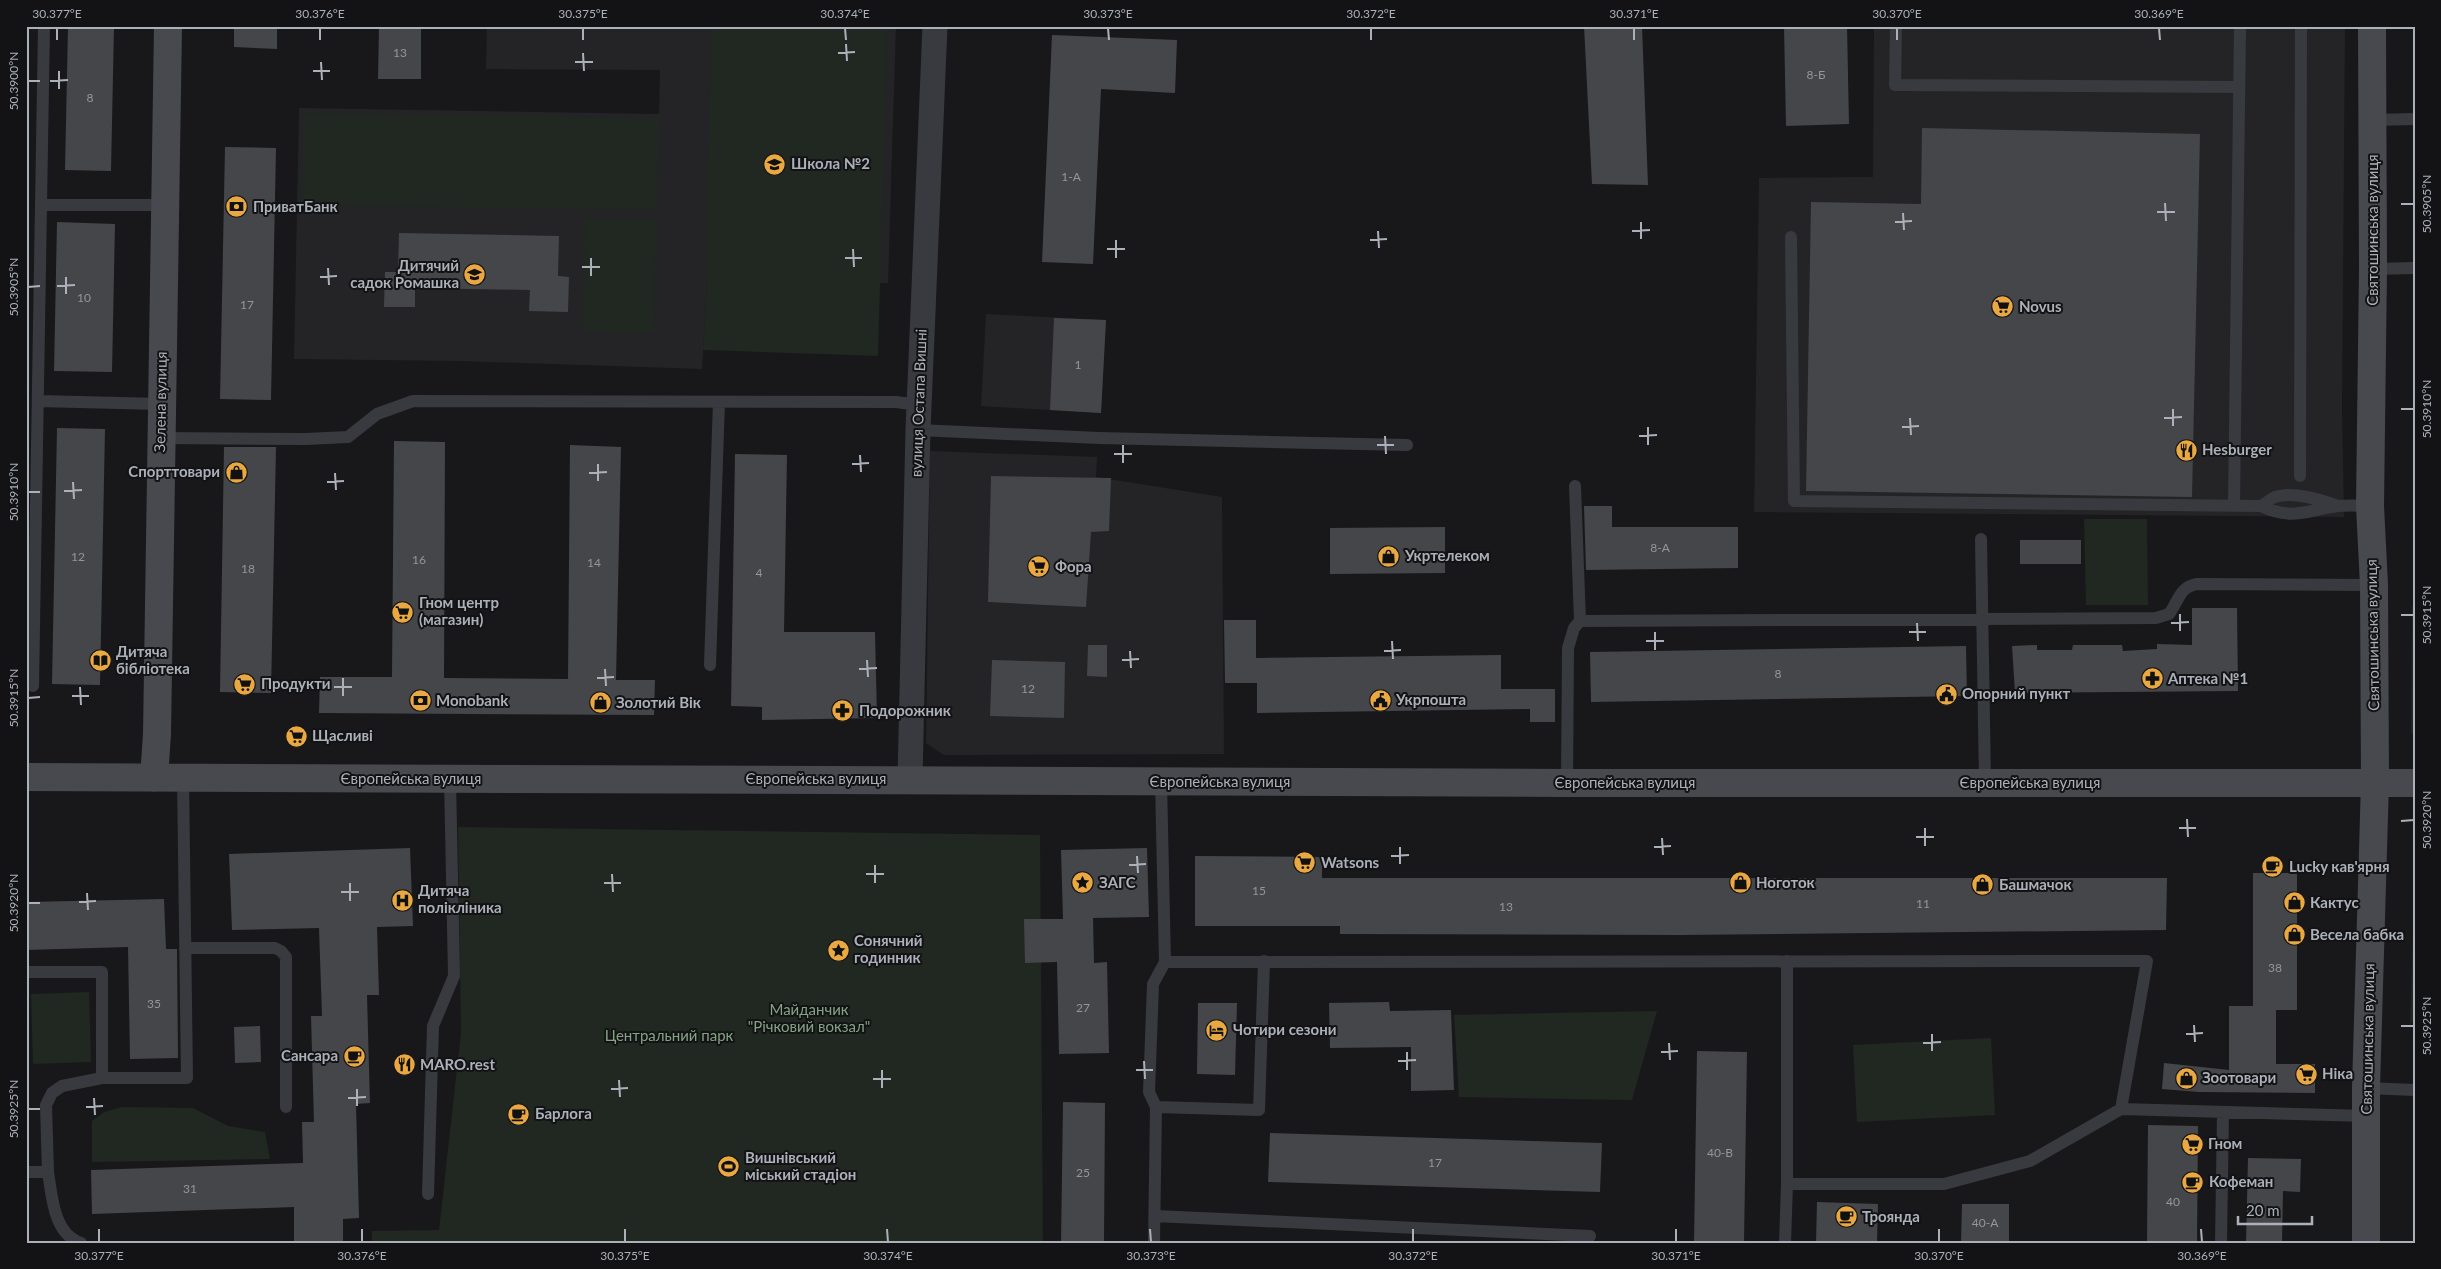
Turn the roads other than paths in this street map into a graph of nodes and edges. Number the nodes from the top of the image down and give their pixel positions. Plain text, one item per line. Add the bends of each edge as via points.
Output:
1 (44, 26) edge
2 (168, 26) edge
3 (935, 26) edge
4 (1896, 26) edge
5 (2240, 26) edge
6 (2302, 26) edge
7 (2372, 26) edge
8 (2239, 87) junction
9 (2415, 118) edge
10 (2373, 120) junction
11 (41, 205) junction
12 (165, 205) junction
13 (1791, 237) dead end
14 (2415, 268) edge
15 (2373, 269) junction
16 (38, 401) junction
17 (720, 402) junction
18 (161, 404) junction
19 (919, 404) junction
20 (918, 430) junction
21 (160, 438) junction
22 (1407, 445) dead end
23 (2300, 476) dead end
24 (1575, 486) dead end
25 (2234, 506) junction
26 (2370, 506) junction
27 (1981, 539) dead end
28 (2374, 585) junction
29 (1982, 619) junction
30 (1580, 621) junction
31 (710, 665) dead end
32 (33, 686) dead end
33 (26, 777) edge
34 (154, 778) junction
35 (183, 778) junction
36 (450, 779) junction
37 (910, 779) junction
38 (1161, 782) junction
39 (2375, 782) junction
40 (2415, 782) edge
41 (1985, 783) junction
42 (1567, 784) junction
43 (185, 948) junction
44 (1264, 961) junction
45 (1787, 961) junction
46 (1165, 962) junction
47 (26, 972) edge
48 (102, 1078) junction
49 (2366, 1088) junction
50 (2415, 1090) edge
51 (1156, 1106) junction
52 (286, 1107) dead end
53 (2121, 1109) junction
54 (2223, 1112) junction
55 (2367, 1116) junction
56 (26, 1172) edge
57 (48, 1172) junction
58 (1787, 1184) junction
59 (428, 1194) dead end
60 (1155, 1216) junction
61 (1590, 1236) dead end
62 (81, 1243) edge
63 (1154, 1243) edge
64 (1785, 1243) edge
65 (2221, 1243) edge
66 (2366, 1243) edge

1 - 11 lane
2 - 12 street, Зелена вулиця
3 - 19 street, вулиця Остапа Вишні
4 - 8 lane via 1895,85
5 - 8 lane
6 - 23 lane
7 - 10 street, Святошинська вулиця
8 - 25 lane
9 - 10 lane
10 - 15 street, Святошинська вулиця
11 - 12 lane
11 - 16 lane
12 - 18 street, Зелена вулиця
13 - 25 lane via 1794,500
14 - 15 lane
15 - 26 street, Святошинська вулиця
16 - 18 lane
16 - 32 lane
17 - 19 lane
17 - 21 lane via 413,401 377,414 348,437 306,440
17 - 31 lane
18 - 21 street, Зелена вулиця
19 - 20 street, вулиця Остапа Вишні
20 - 22 lane
20 - 37 street, вулиця Остапа Вишні
21 - 34 street, Зелена вулиця
24 - 30 lane
25 - 26 lane via 2261,506 2276,513
26 - 28 street, Святошинська вулиця
27 - 29 lane
28 - 29 lane via 2197,584 2183,590 2174,608 2163,617
28 - 39 street, Святошинська вулиця
29 - 30 lane
29 - 41 lane
30 - 42 lane via 1574,628 1568,648
33 - 34 street, Європейська вулиця
34 - 35 street, Європейська вулиця
35 - 36 street, Європейська вулиця
35 - 43 lane
36 - 37 street, Європейська вулиця
36 - 59 lane via 454,976 433,1026
37 - 38 street, Європейська вулиця
38 - 42 street, Європейська вулиця
38 - 46 lane
39 - 40 street, Європейська вулиця
39 - 41 street, Європейська вулиця
39 - 49 street, Святошинська вулиця
41 - 42 street, Європейська вулиця
43 - 48 lane via 187,1078
43 - 52 lane via 275,948 286,957
44 - 45 lane
44 - 46 lane
44 - 51 lane via 1259,1110
45 - 53 lane via 2147,961
45 - 58 lane
46 - 51 lane via 1153,984 1149,1092
47 - 48 lane via 102,972
48 - 57 lane via 62,1086 52,1093 46,1105
49 - 50 lane
49 - 55 street, Святошинська вулиця
51 - 60 lane
53 - 54 lane
53 - 58 lane via 2030,1161 1944,1184
54 - 55 lane
54 - 65 lane
55 - 66 street, Святошинська вулиця
56 - 57 lane
57 - 62 lane via 55,1213 65,1232
58 - 64 lane
60 - 61 lane
60 - 63 lane

